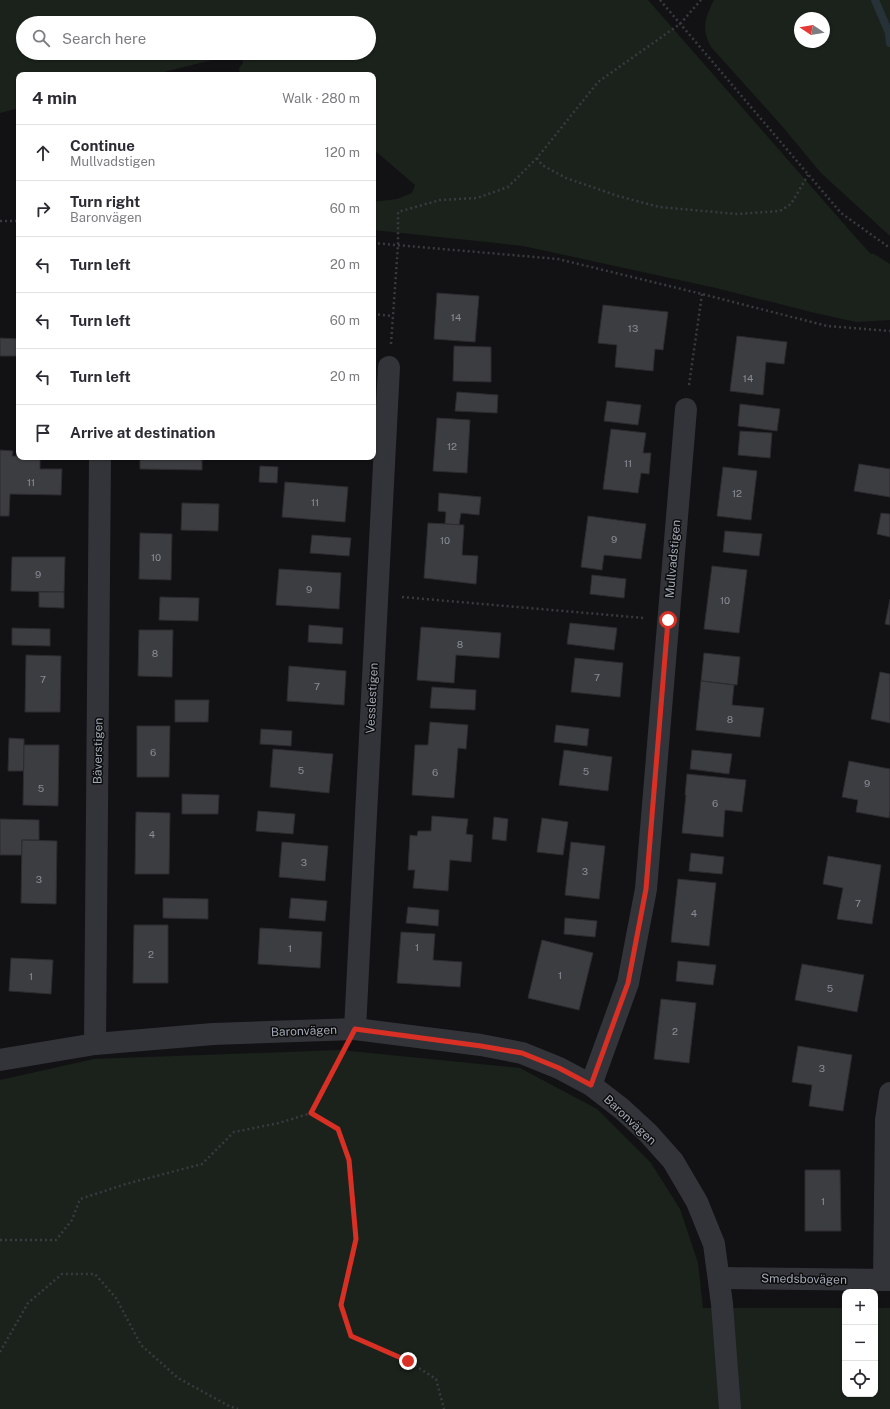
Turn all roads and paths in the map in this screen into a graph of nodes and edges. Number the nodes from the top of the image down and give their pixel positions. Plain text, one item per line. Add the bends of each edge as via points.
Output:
1 (660, 0) edge
2 (701, 0) edge
3 (680, 24) junction
4 (537, 158) junction
5 (808, 174) junction
6 (0, 221) edge
7 (16, 221) edge
8 (376, 243) edge
9 (398, 245) junction
10 (890, 248) edge
11 (702, 294) junction
12 (376, 314) edge
13 (393, 316) junction
14 (890, 331) edge
15 (389, 367) joint
16 (686, 409) joint
17 (100, 460) edge
18 (377, 595) junction
19 (668, 620) junction
20 (355, 1029) junction
21 (95, 1044) junction
22 (0, 1060) edge
23 (591, 1085) junction
24 (890, 1093) edge
25 (311, 1113) junction
26 (0, 1240) edge
27 (719, 1278) junction
28 (887, 1280) edge
29 (0, 1352) edge
30 (238, 1409) edge
31 (444, 1409) edge
32 (730, 1409) edge

1 - 3 path
2 - 3 path
3 - 4 path via 598,82
3 - 5 path
4 - 5 path via 542,165 566,178 618,196 659,207 737,214 780,211 791,204
4 - 9 path via 508,187 477,198 440,200 398,212
5 - 10 path via 841,213
6 - 7 path
8 - 9 path
9 - 11 path via 558,259
9 - 13 path
11 - 14 path via 827,326
11 - 16 path
12 - 13 path
13 - 15 path
15 - 18 street, Vesslestigen
16 - 19 street, Mullvadstigen
17 - 21 street, Bäverstigen
18 - 19 path
18 - 20 street, Vesslestigen
19 - 23 street, Mullvadstigen via 646,889 628,983
20 - 21 street, Baronvägen via 213,1034
20 - 23 street, Baronvägen via 522,1053
20 - 25 path
21 - 22 street, Baronvägen
23 - 27 street, Baronvägen via 648,1133 673,1162 697,1202 714,1244
24 - 28 street via 886,1120
25 - 26 path via 234,1132 202,1164 80,1199 72,1220 56,1240
25 - 31 path via 338,1129 349,1160 356,1239 341,1305 351,1336 408,1361 436,1379
27 - 28 street, Smedsbovägen
27 - 32 street, Baronvägen
29 - 30 path via 28,1303 62,1274 95,1274 116,1298 141,1344 178,1378

